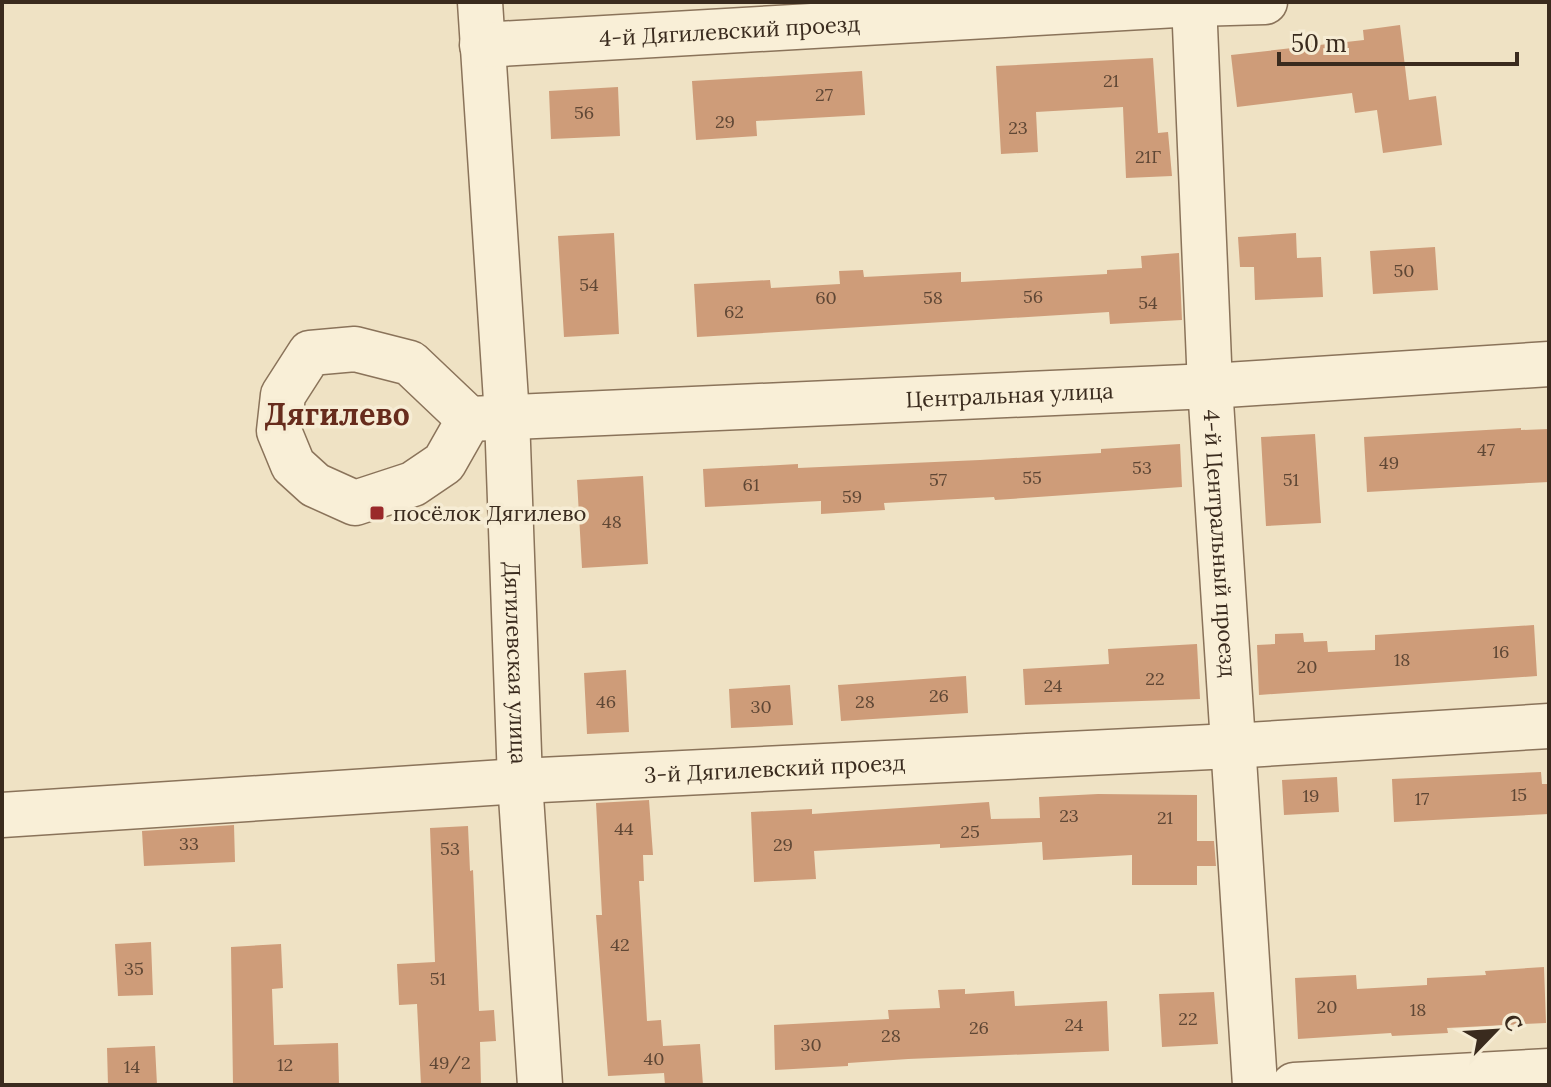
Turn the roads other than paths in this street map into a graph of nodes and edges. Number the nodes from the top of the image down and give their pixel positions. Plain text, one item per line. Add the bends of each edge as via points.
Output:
1 (480, 2) edge
2 (1265, 2) edge
3 (1194, 3) edge
4 (482, 45) junction
5 (1549, 364) edge
6 (1210, 386) junction
7 (488, 418) junction
8 (1549, 726) edge
9 (1231, 746) junction
10 (520, 781) junction
11 (2, 815) edge
12 (1549, 1071) edge
13 (540, 1085) edge
14 (1255, 1085) edge
15 (1294, 1085) edge

1 - 4 street, Дягилевская улица
2 - 3 street, 4-й Дягилевский проезд
3 - 4 street, 4-й Дягилевский проезд
3 - 6 street, 4-й Центральный проезд
4 - 7 street, Дягилевская улица
5 - 6 street, Центральная улица
6 - 7 street, Центральная улица
6 - 9 street, 4-й Центральный проезд
7 - 10 street, Дягилевская улица
8 - 9 street, 3-й Дягилевский проезд
9 - 10 street, 3-й Дягилевский проезд
9 - 14 street, 4-й Центральный проезд
10 - 11 street, 3-й Дягилевский проезд
10 - 13 street, Дягилевская улица
12 - 15 street

